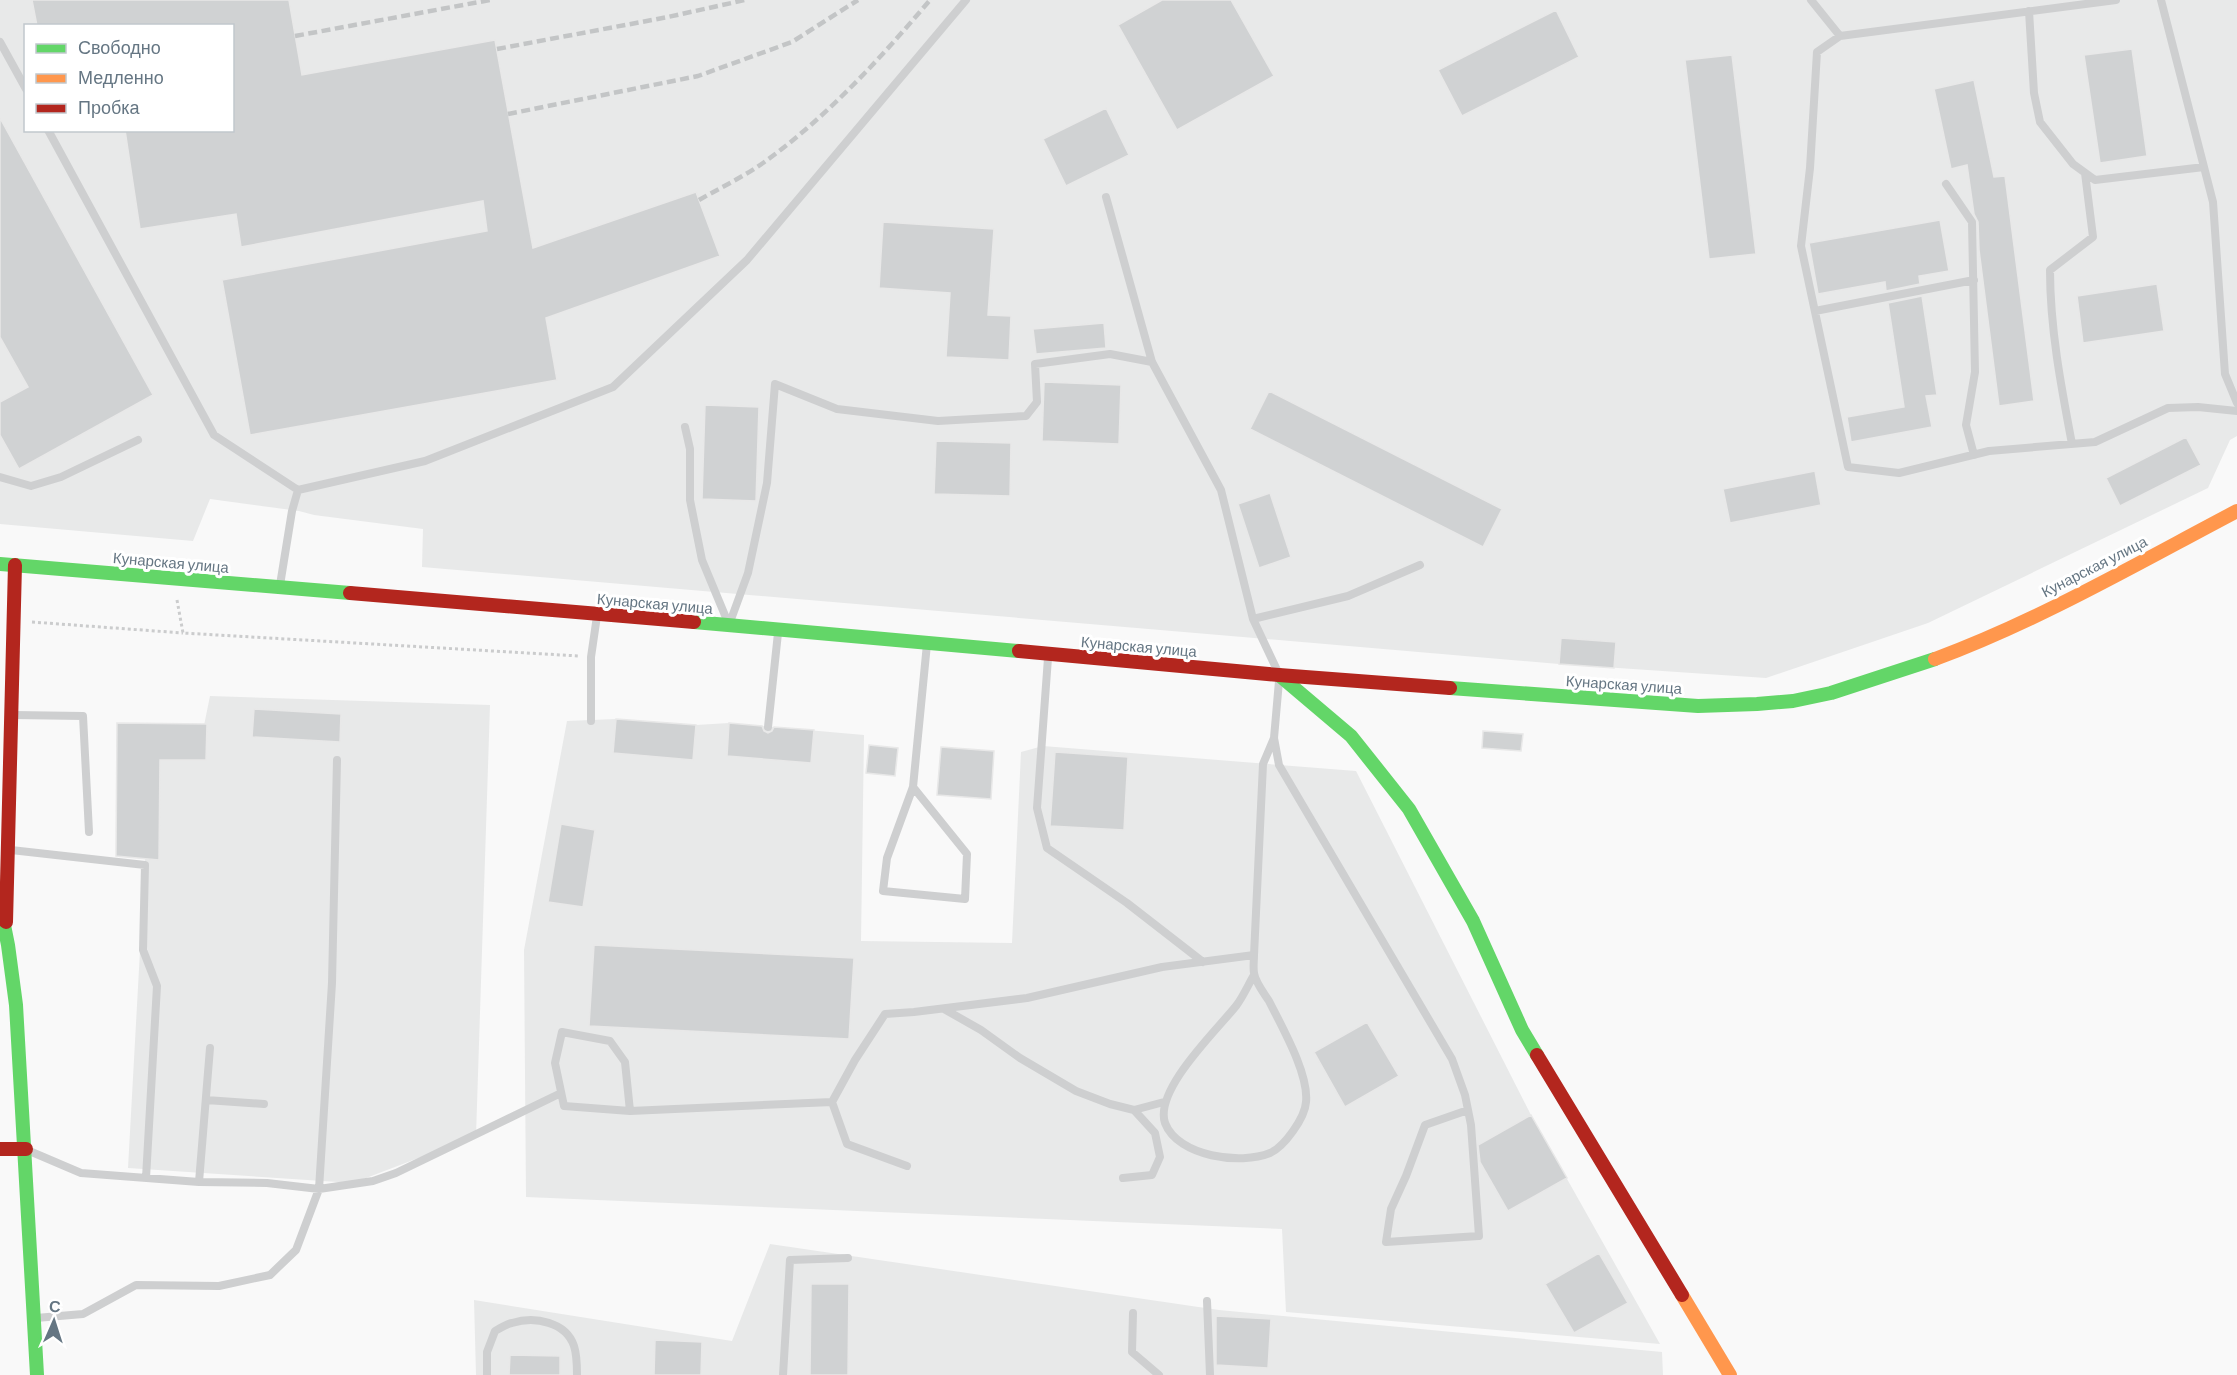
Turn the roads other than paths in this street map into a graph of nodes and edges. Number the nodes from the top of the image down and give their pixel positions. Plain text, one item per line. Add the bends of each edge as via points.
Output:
1 (966, 0) edge
2 (1811, 0) edge
3 (2116, 0) edge
4 (2161, 0) edge
5 (2091, 2) edge
6 (2029, 11) junction
7 (1840, 36) junction
8 (0, 42) edge
9 (24, 85) edge
10 (49, 132) edge
11 (2204, 167) junction
12 (2085, 173) junction
13 (1946, 184) dead end
14 (1106, 197) dead end
15 (1974, 280) junction
16 (1815, 311) junction
17 (1152, 362) junction
18 (2237, 403) edge
19 (2237, 411) edge
20 (685, 427) dead end
21 (138, 440) dead end
22 (2072, 444) junction
23 (1974, 455) junction
24 (0, 477) edge
25 (298, 489) junction
26 (2237, 511) edge
27 (0, 564) edge
28 (15, 565) junction
29 (1420, 565) dead end
30 (280, 587) junction
31 (597, 615) junction
32 (1253, 619) junction
33 (729, 625) junction
34 (778, 629) junction
35 (927, 642) junction
36 (1048, 655) junction
37 (1279, 675) junction
38 (12, 715) junction
39 (591, 721) dead end
40 (768, 727) dead end
41 (1274, 738) junction
42 (337, 760) dead end
43 (913, 787) junction
44 (89, 832) dead end
45 (9, 850) junction
46 (0, 904) edge
47 (6, 927) junction
48 (1254, 955) junction
49 (1203, 962) junction
50 (1254, 975) junction
51 (944, 1009) junction
52 (210, 1048) dead end
53 (561, 1093) junction
54 (206, 1100) junction
55 (832, 1102) junction
56 (1164, 1102) junction
57 (264, 1104) dead end
58 (1134, 1110) junction
59 (1468, 1110) junction
60 (630, 1111) junction
61 (1165, 1122) junction
62 (1155, 1133) junction
63 (0, 1149) edge
64 (26, 1149) junction
65 (907, 1166) dead end
66 (146, 1178) junction
67 (1123, 1178) dead end
68 (200, 1182) junction
69 (319, 1189) junction
70 (848, 1258) dead end
71 (1207, 1301) dead end
72 (1134, 1313) dead end
73 (34, 1318) junction
74 (37, 1375) edge
75 (487, 1375) edge
76 (577, 1375) edge
77 (783, 1375) edge
78 (1159, 1375) edge
79 (1210, 1375) edge
80 (1730, 1375) edge

1 - 25 lane via 747,260 613,387 426,461
2 - 7 lane
3 - 5 lane
4 - 11 lane
5 - 6 lane
6 - 7 lane
6 - 12 lane via 2034,93 2040,122 2073,164
7 - 16 lane via 1816,52 1801,246
8 - 9 lane
10 - 25 lane via 214,435
11 - 12 lane via 2095,180
11 - 18 lane via 2213,202 2225,374
12 - 22 lane via 2093,237 2050,270 2060,385
13 - 15 lane via 1972,222
14 - 17 lane
15 - 16 lane
15 - 23 lane via 1975,372 1966,424
16 - 23 lane via 1848,467 1899,473
17 - 32 lane via 1221,490
17 - 33 lane via 1110,354 1035,363 1037,402 1026,416 938,422 837,409 775,384 767,483 748,573
19 - 22 lane via 2168,408 2095,442
20 - 33 lane via 690,449 690,500 702,560
21 - 24 lane via 62,477 31,486
22 - 23 lane
25 - 30 lane
26 - 37 main road, Кунарская улица via 2009,629 1930,662 1855,687 1793,701 1698,706
27 - 28 main road, Кунарская улица
28 - 30 main road, Кунарская улица
28 - 38 main road
29 - 32 lane via 1348,596
30 - 31 main road, Кунарская улица
31 - 33 main road, Кунарская улица
31 - 39 lane via 591,657
32 - 37 lane
33 - 34 main road, Кунарская улица
34 - 35 main road, Кунарская улица
34 - 40 lane
35 - 36 main road, Кунарская улица
35 - 43 lane
36 - 37 main road, Кунарская улица
36 - 49 lane via 1037,808 1047,848
37 - 41 lane
37 - 80 main road via 1351,736 1409,809 1473,921 1522,1030
38 - 44 lane via 83,716
38 - 45 main road
41 - 48 lane via 1263,764
41 - 59 lane via 1279,765 1452,1059
42 - 69 lane via 332,983
43 - 43 lane via 887,858 883,891 965,899 967,854
45 - 47 main road
45 - 66 lane via 145,864 143,950 157,987
46 - 47 main road
47 - 64 main road
48 - 49 lane
48 - 50 lane
49 - 51 lane via 1162,967 1027,998
50 - 56 lane via 1238,1005 1172,1085
50 - 61 lane via 1297,1060 1305,1085 1306,1104 1298,1124 1273,1152 1249,1159 1197,1152 1176,1138
51 - 55 lane via 885,1014
51 - 58 lane via 1076,1091
52 - 54 lane
53 - 60 lane via 564,1106
53 - 60 lane via 555,1063 562,1032 610,1041 625,1062
53 - 69 lane via 396,1173 373,1181
54 - 57 lane
54 - 68 lane
55 - 60 lane
55 - 65 lane via 847,1144
56 - 58 lane
56 - 61 lane
58 - 62 lane
59 - 59 lane via 1479,1236 1386,1242 1391,1209 1425,1125
61 - 62 lane
62 - 67 lane via 1160,1157 1152,1175
63 - 64 main road
64 - 66 lane via 81,1173
64 - 73 main road
66 - 68 lane
68 - 69 lane
69 - 73 lane via 296,1250 270,1275 219,1286 136,1285 83,1314
70 - 77 lane via 790,1260
71 - 79 lane
72 - 78 lane via 1132,1352
73 - 74 main road
75 - 76 lane via 487,1352 495,1331 513,1322 532,1320 557,1325 568,1335 574,1345

